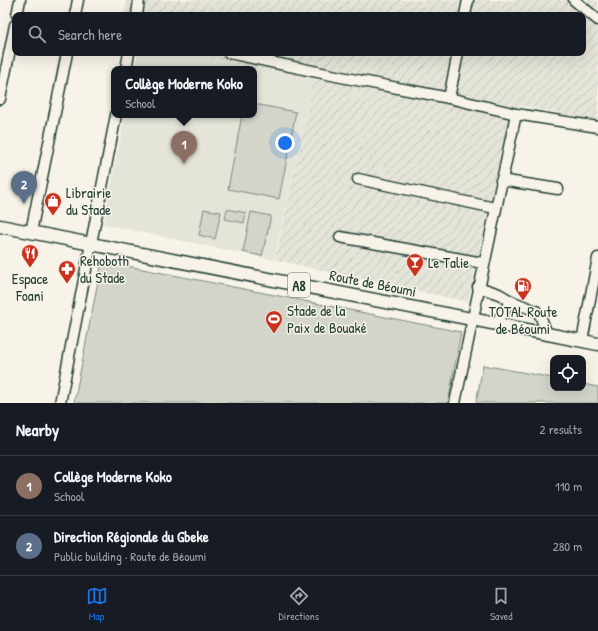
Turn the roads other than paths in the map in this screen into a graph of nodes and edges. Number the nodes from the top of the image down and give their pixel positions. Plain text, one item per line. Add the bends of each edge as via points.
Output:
1 (20, 0) edge
2 (78, 0) edge
3 (139, 0) edge
4 (468, 0) edge
5 (574, 0) edge
6 (18, 12) edge
7 (76, 12) edge
8 (137, 12) edge
9 (466, 12) edge
10 (598, 20) edge
11 (12, 39) edge
12 (67, 56) edge
13 (128, 56) edge
14 (243, 56) edge
15 (457, 56) edge
16 (127, 66) edge
17 (449, 98) junction
18 (0, 99) edge
19 (516, 114) junction
20 (115, 118) edge
21 (598, 127) edge
22 (358, 179) dead end
23 (501, 180) junction
24 (558, 189) dead end
25 (495, 208) junction
26 (0, 226) edge
27 (31, 232) junction
28 (340, 237) dead end
29 (91, 244) junction
30 (598, 258) edge
31 (483, 263) junction
32 (478, 288) junction
33 (511, 301) junction
34 (472, 319) junction
35 (495, 324) junction
36 (547, 334) junction
37 (582, 341) junction
38 (598, 344) edge
39 (60, 403) edge
40 (455, 403) edge

1 - 6 street
2 - 7 street
3 - 8 street
4 - 9 street
5 - 10 street
11 - 18 street
12 - 27 street
13 - 16 street
14 - 17 street
15 - 17 street
17 - 19 street
19 - 21 street
19 - 23 street
20 - 29 street
22 - 25 street
23 - 24 street
23 - 25 street
25 - 31 street
26 - 27 main road, Route de Béoumi / A8
27 - 29 main road, Route de Béoumi / A8
28 - 31 street
29 - 34 main road, Route de Béoumi / A8
29 - 39 street
30 - 37 street
31 - 32 street
32 - 33 street via 499,294
32 - 34 street
33 - 35 street
33 - 36 street via 540,315
34 - 35 main road, Route de Béoumi / A8
34 - 40 street
35 - 36 main road, Route de Béoumi / A8
36 - 37 main road, Route de Béoumi / A8
37 - 38 main road, Route de Béoumi / A8

